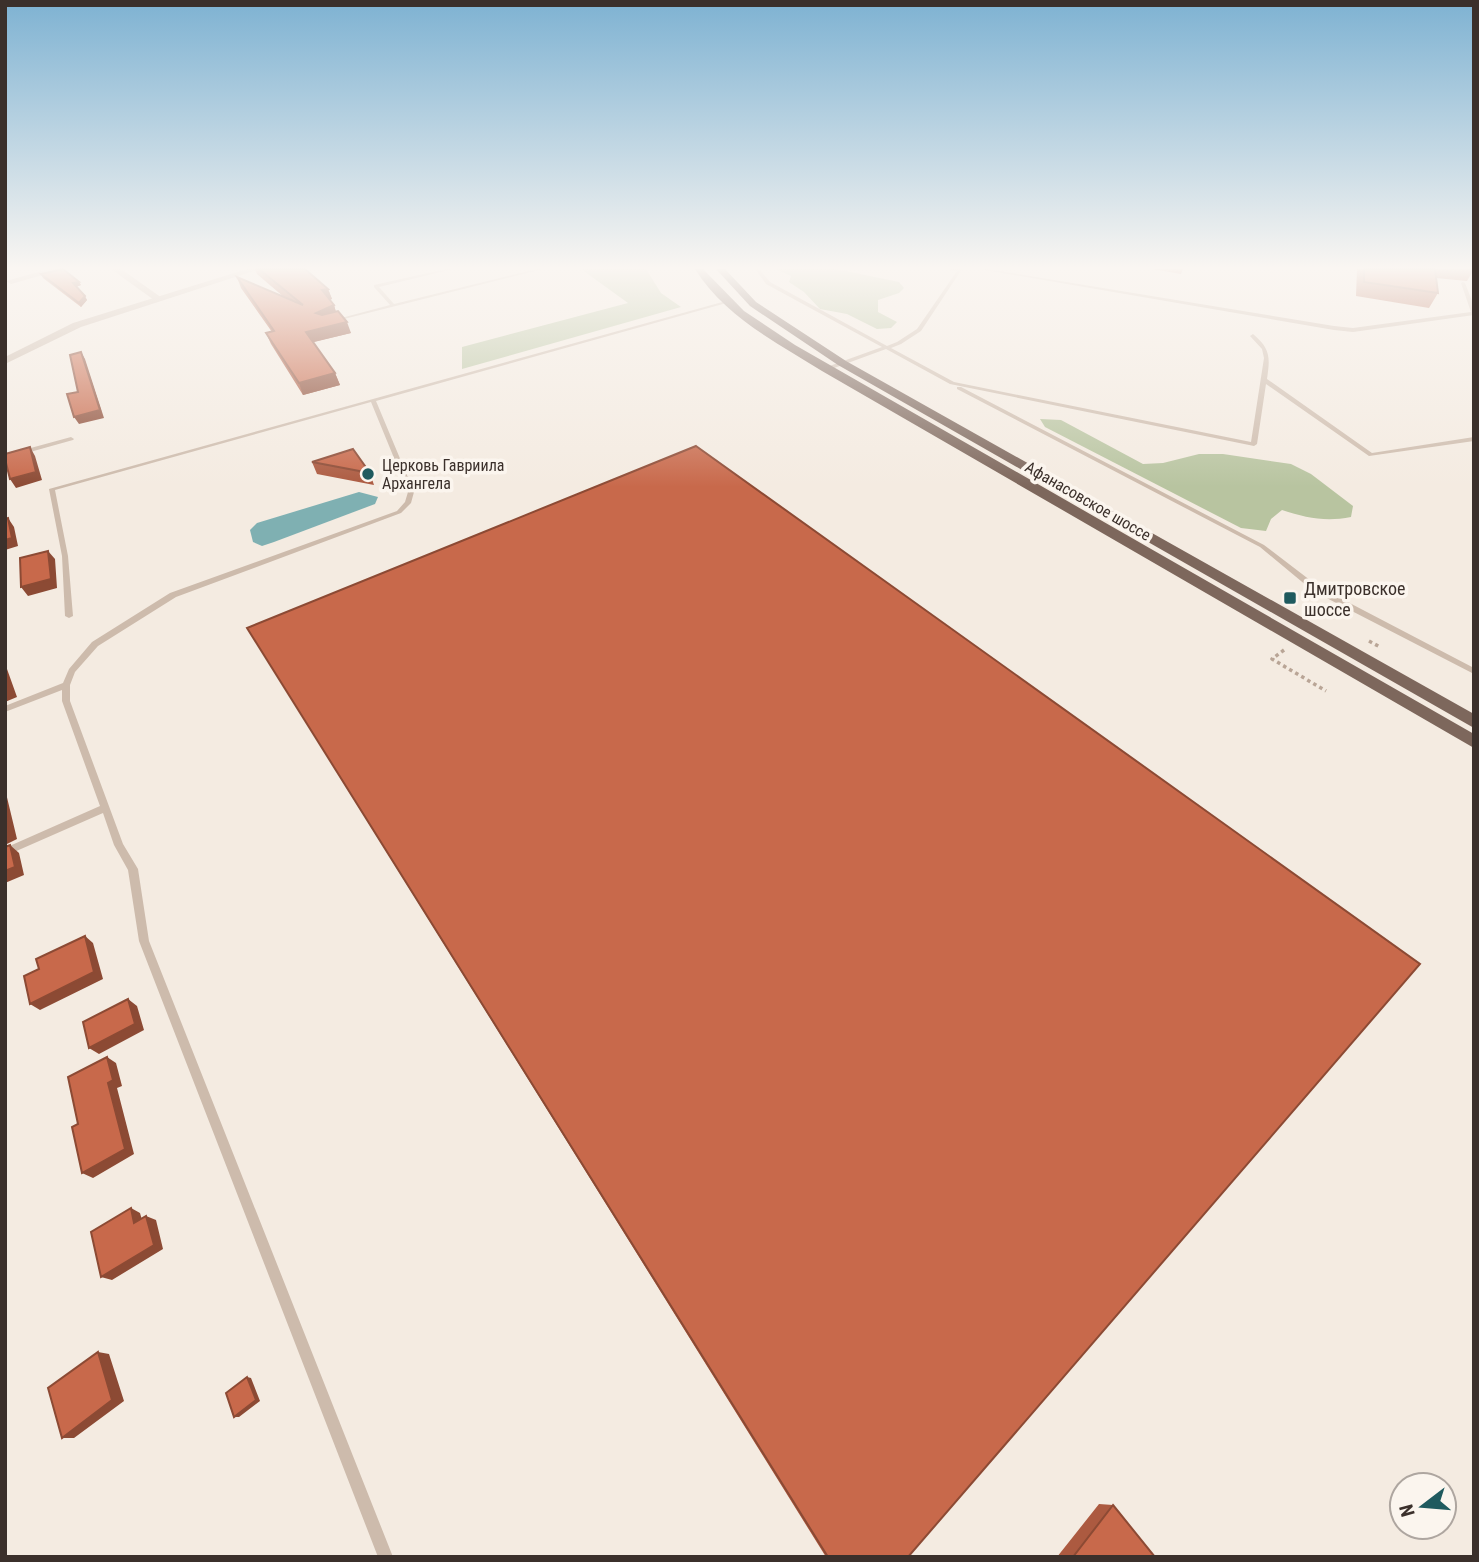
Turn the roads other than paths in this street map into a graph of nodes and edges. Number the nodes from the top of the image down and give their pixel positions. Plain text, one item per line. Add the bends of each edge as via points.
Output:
1 (43, 342) edge
2 (587, 342) edge
3 (784, 342) edge
4 (810, 342) edge
5 (880, 342) edge
6 (896, 342) edge
7 (1257, 342) edge
8 (888, 346) junction
9 (5, 361) edge
10 (842, 363) junction
11 (826, 369) junction
12 (1264, 380) junction
13 (952, 383) junction
14 (374, 402) junction
15 (71, 439) dead end
16 (1474, 439) edge
17 (5, 457) edge
18 (69, 616) dead end
19 (1474, 671) edge
20 (66, 685) junction
21 (5, 709) edge
22 (1474, 722) edge
23 (1474, 742) edge
24 (105, 808) junction
25 (5, 852) edge
26 (386, 1557) edge

1 - 9 street
2 - 14 lane
3 - 11 main road, Афанасовское шоссе
4 - 10 main road, Афанасовское шоссе
5 - 8 lane
6 - 8 lane
7 - 12 lane via 1267,358
8 - 10 lane
8 - 13 lane
10 - 11 lane
10 - 22 main road, Афанасовское шоссе
11 - 23 main road, Афанасовское шоссе
12 - 13 lane via 1254,444
12 - 16 lane via 1371,455
13 - 19 lane via 1262,546 1316,589
14 - 18 lane via 52,489 65,556
14 - 20 lane via 411,492 399,512 173,594 95,643
15 - 17 lane
20 - 21 lane
20 - 24 lane via 66,701
24 - 25 lane
24 - 26 lane via 133,869 145,941

